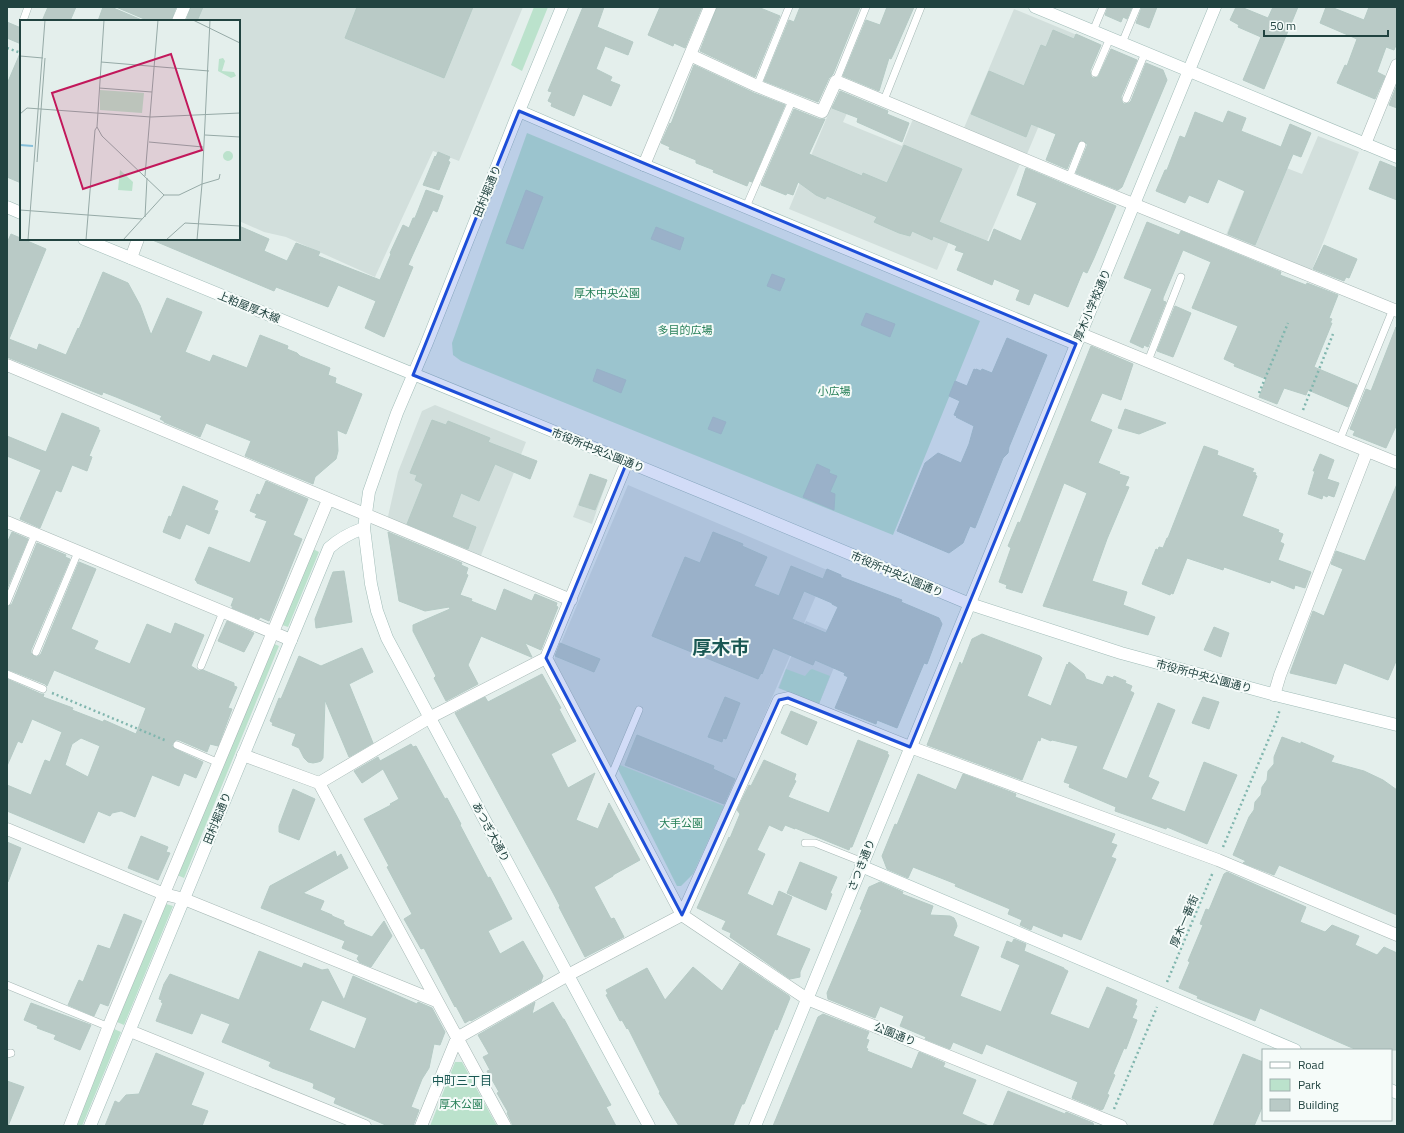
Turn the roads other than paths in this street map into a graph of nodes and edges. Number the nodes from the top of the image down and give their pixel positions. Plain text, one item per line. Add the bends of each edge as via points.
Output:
1 (28, 7) edge
2 (184, 7) edge
3 (562, 7) edge
4 (710, 7) edge
5 (789, 7) edge
6 (866, 7) edge
7 (920, 7) edge
8 (1035, 7) edge
9 (1103, 7) edge
10 (1137, 7) edge
11 (1215, 7) edge
12 (1050, 10) edge
13 (15, 17) dead end
14 (20, 20) edge
15 (22, 20) edge
16 (178, 20) edge
17 (1093, 31) junction
18 (1110, 38) junction
19 (1122, 43) junction
20 (1145, 53) junction
21 (690, 56) junction
22 (1397, 65) edge
23 (1189, 71) junction
24 (1094, 74) dead end
25 (836, 81) junction
26 (757, 86) junction
27 (884, 100) junction
28 (1126, 100) dead end
29 (792, 101) junction
30 (519, 112) junction
31 (1365, 144) junction
32 (1082, 145) dead end
33 (1397, 157) edge
34 (644, 165) junction
35 (1069, 178) junction
36 (1134, 204) junction
37 (7, 207) edge
38 (746, 207) junction
39 (20, 213) edge
40 (86, 240) edge
41 (138, 240) edge
42 (131, 258) junction
43 (1181, 277) dead end
44 (1395, 310) edge
45 (1078, 339) junction
46 (1148, 361) junction
47 (7, 365) edge
48 (414, 375) junction
49 (1340, 439) junction
50 (1367, 451) junction
51 (627, 462) junction
52 (1397, 463) edge
53 (328, 500) junction
54 (365, 514) junction
55 (7, 522) edge
56 (364, 528) junction
57 (35, 534) junction
58 (78, 552) junction
59 (570, 600) junction
60 (7, 602) edge
61 (970, 604) junction
62 (223, 612) junction
63 (272, 633) junction
64 (291, 640) junction
65 (36, 652) dead end
66 (546, 658) junction
67 (201, 666) dead end
68 (7, 674) edge
69 (43, 689) road end
70 (1274, 695) junction
71 (639, 710) dead end
72 (429, 718) junction
73 (1397, 725) edge
74 (177, 746) road end
75 (910, 748) junction
76 (243, 755) junction
77 (219, 763) junction
78 (610, 779) junction
79 (319, 783) junction
80 (7, 829) edge
81 (805, 843) dead end
82 (862, 864) junction
83 (164, 894) junction
84 (184, 899) junction
85 (682, 915) junction
86 (1397, 935) edge
87 (568, 975) junction
88 (7, 985) edge
89 (807, 998) junction
90 (436, 1001) junction
91 (109, 1027) junction
92 (130, 1031) junction
93 (457, 1038) junction
94 (1293, 1049) edge
95 (70, 1126) edge
96 (90, 1126) edge
97 (365, 1126) edge
98 (420, 1126) edge
99 (505, 1126) edge
100 (649, 1126) edge
101 (754, 1126) edge
102 (1121, 1126) edge

1 - 15 lane
2 - 16 street
3 - 30 street, 田村堀通り
4 - 21 street
5 - 26 lane
6 - 25 lane
7 - 27 lane
8 - 12 street
9 - 17 lane
10 - 19 lane
11 - 23 street, 厚木小学校通り
12 - 17 street
13 - 14 lane
17 - 18 street
18 - 19 street
18 - 24 lane
19 - 20 street
20 - 23 street
20 - 28 lane
21 - 26 street
21 - 34 street
22 - 31 street
23 - 31 street
23 - 36 street, 厚木小学校通り
25 - 27 street
25 - 29 street via 822,112
26 - 29 street
27 - 35 street
29 - 38 lane
30 - 34 street
30 - 48 street, 田村堀通り
31 - 33 street
32 - 35 lane
34 - 38 street
35 - 36 street
36 - 44 street
36 - 45 street, 厚木小学校通り
37 - 39 street
38 - 45 street
40 - 42 street, 上粕屋厚木線
41 - 42 street
42 - 48 street, 上粕屋厚木線
43 - 46 lane
44 - 49 lane
45 - 46 street
45 - 61 street, 厚木小学校通り
46 - 49 street
47 - 53 street
48 - 51 street, 市役所中央公園通り
48 - 54 street, 田村堀通り via 376,468
49 - 50 street
50 - 52 street
50 - 70 street
51 - 59 street
51 - 61 street, 市役所中央公園通り
53 - 54 street
53 - 63 street
54 - 56 street, あつぎ大通り
54 - 59 street
55 - 57 street
56 - 64 street, 田村堀通り via 338,539 329,548
56 - 72 street, あつぎ大通り via 377,611 387,638
57 - 58 street
57 - 60 lane
58 - 62 street
58 - 65 lane
59 - 66 street
61 - 70 street, 市役所中央公園通り via 1121,653
61 - 75 street, さつき通り
62 - 63 street
62 - 67 lane
63 - 64 street
63 - 77 street
64 - 76 street, 田村堀通り
66 - 72 street
66 - 78 street
68 - 69 lane
70 - 73 street, 市役所中央公園通り
71 - 78 lane
72 - 79 street
72 - 87 street, あつぎ大通り
74 - 77 lane
75 - 82 street, さつき通り
75 - 85 street via 788,698 779,700
75 - 86 street via 1218,860
76 - 79 street
76 - 84 street, 田村堀通り
77 - 83 street
78 - 85 street
79 - 90 street
80 - 83 street
81 - 82 lane via 815,843
82 - 89 street, さつき通り
82 - 94 street
83 - 84 street
83 - 91 street
84 - 90 street
84 - 92 street, 田村堀通り
85 - 87 street
85 - 89 street, 公園通り
87 - 93 street
87 - 100 street, あつぎ大通り
88 - 91 lane
89 - 101 street, さつき通り
89 - 102 street, 公園通り
90 - 93 street
91 - 95 street
92 - 96 street, 田村堀通り
92 - 97 street
93 - 98 street
93 - 99 street

